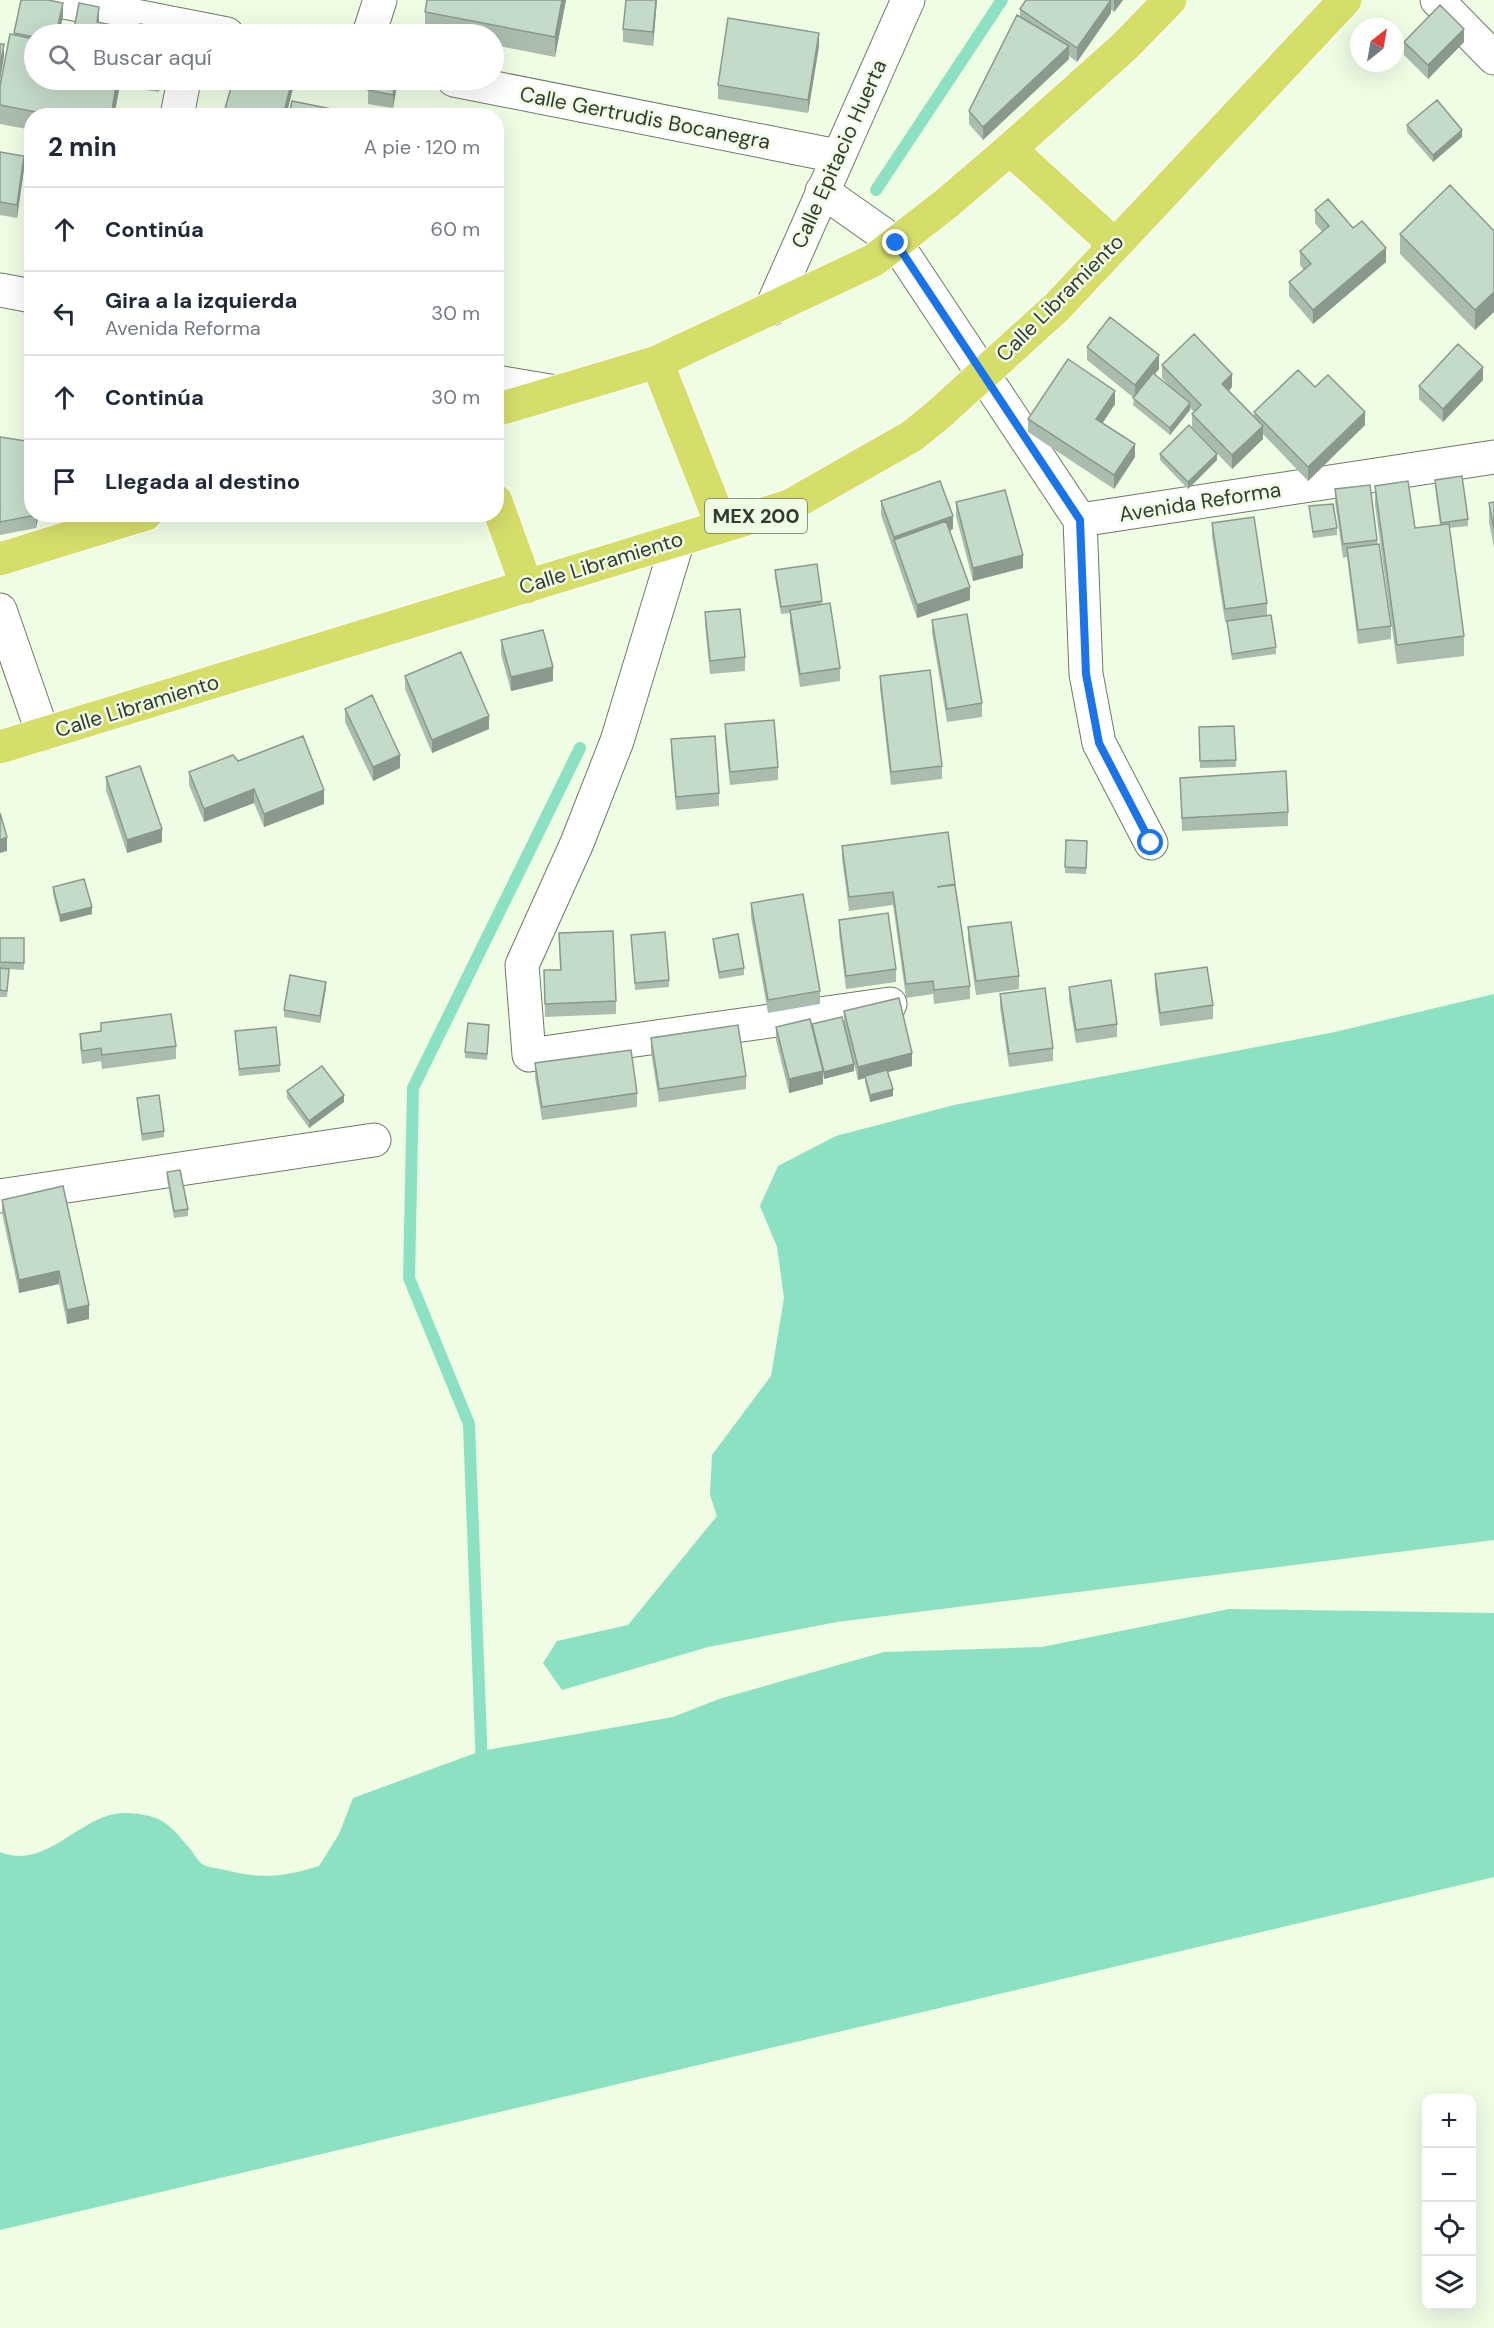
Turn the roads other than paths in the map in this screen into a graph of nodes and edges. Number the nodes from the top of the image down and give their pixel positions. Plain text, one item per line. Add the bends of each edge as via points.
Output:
1 (54, 0) edge
2 (380, 0) edge
3 (908, 0) edge
4 (1170, 0) edge
5 (1345, 0) edge
6 (1437, 0) edge
7 (161, 24) edge
8 (372, 24) edge
9 (1494, 58) edge
10 (181, 90) edge
11 (504, 90) edge
12 (178, 108) edge
13 (1010, 149) junction
14 (837, 156) junction
15 (822, 191) junction
16 (896, 243) junction
17 (1115, 245) junction
18 (0, 290) edge
19 (24, 294) edge
20 (771, 309) junction
21 (657, 362) junction
22 (981, 375) junction
23 (504, 383) edge
24 (556, 392) junction
25 (504, 408) edge
26 (1494, 457) edge
27 (1080, 520) junction
28 (104, 522) edge
29 (503, 522) edge
30 (722, 526) junction
31 (678, 540) junction
32 (0, 559) edge
33 (526, 587) junction
34 (0, 610) edge
35 (43, 734) junction
36 (0, 747) edge
37 (1151, 843) dead end
38 (890, 1004) edge
39 (374, 1140) dead end
40 (0, 1196) edge

1 - 7 street
2 - 8 street
3 - 14 street, Calle Epitacio Huerta
4 - 13 highway via 1124,47
5 - 17 highway, Calle Libramiento / MEX 200
6 - 9 street
10 - 12 street
11 - 14 street, Calle Gertrudis Bocanegra
13 - 16 highway
13 - 17 highway
14 - 15 street, Calle Epitacio Huerta
15 - 16 street
15 - 20 street, Calle Epitacio Huerta
16 - 20 highway via 874,260
16 - 22 street
17 - 22 highway, Calle Libramiento / MEX 200 via 1057,307
18 - 19 street
20 - 21 highway
21 - 24 highway
21 - 30 highway
22 - 27 street
22 - 30 highway, Calle Libramiento / MEX 200 via 912,436 789,506
23 - 24 street
24 - 25 highway
26 - 27 street, Avenida Reforma
27 - 37 street via 1086,674 1099,743
28 - 32 highway
29 - 33 highway
30 - 31 highway, Calle Libramiento / MEX 200
31 - 33 highway, Calle Libramiento / MEX 200
31 - 38 street via 617,741 577,843 522,965 529,1055
33 - 35 highway, Calle Libramiento / MEX 200
34 - 35 street
35 - 36 highway, Calle Libramiento / MEX 200
39 - 40 street

